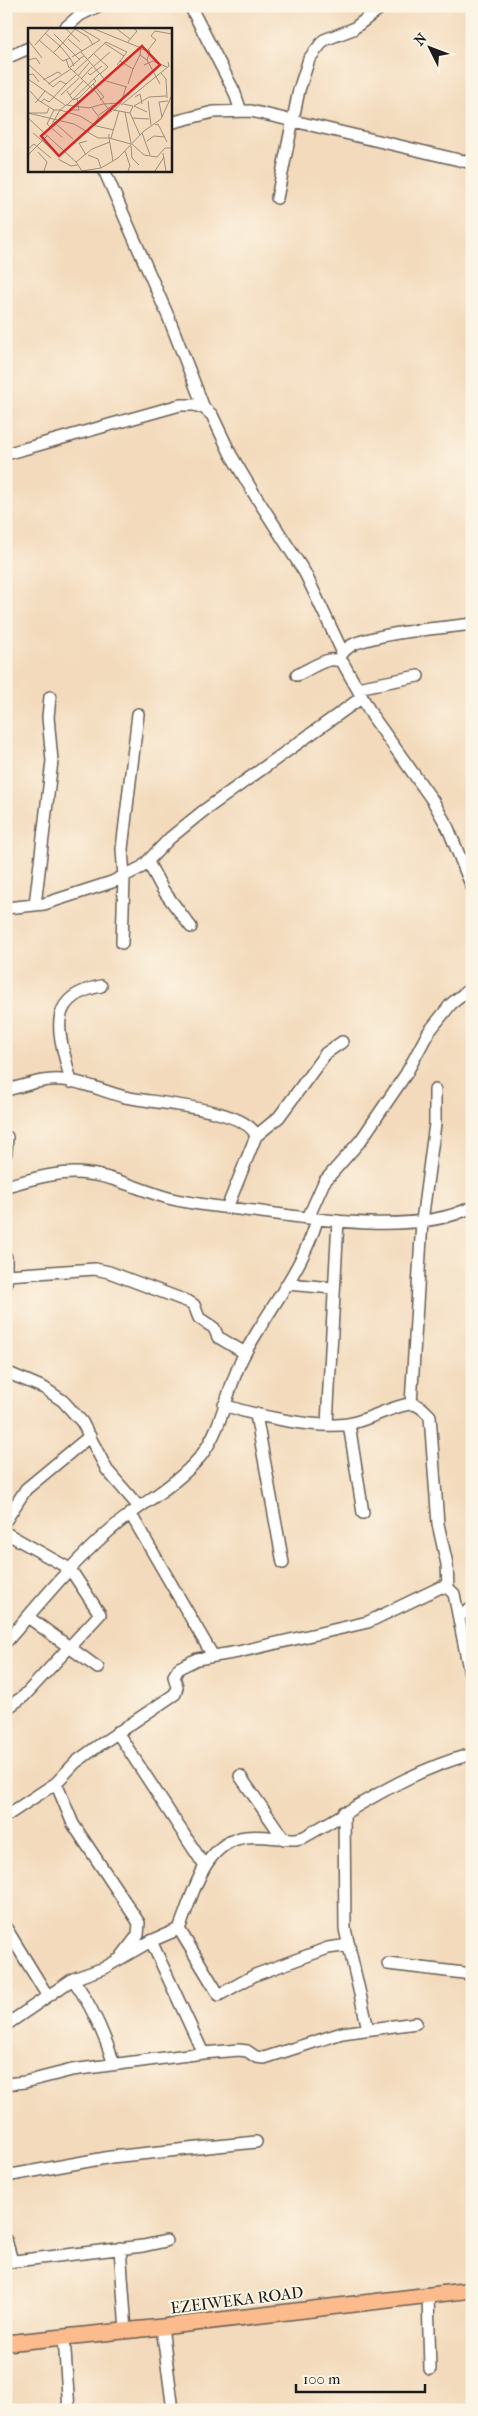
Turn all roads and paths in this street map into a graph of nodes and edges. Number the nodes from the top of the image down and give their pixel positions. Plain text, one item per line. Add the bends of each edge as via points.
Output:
1 (98, 6) edge
2 (190, 6) edge
3 (383, 6) edge
4 (65, 28) edge
5 (28, 48) edge
6 (6, 58) edge
7 (241, 111) junction
8 (293, 121) junction
9 (171, 122) edge
10 (472, 162) edge
11 (104, 171) edge
12 (277, 198) dead end
13 (204, 408) junction
14 (6, 454) edge
15 (472, 624) edge
16 (341, 656) junction
17 (297, 675) dead end
18 (418, 676) dead end
19 (359, 693) junction
20 (50, 697) dead end
21 (138, 714) dead end
22 (148, 862) junction
23 (124, 877) junction
24 (472, 887) edge
25 (35, 905) junction
26 (6, 908) edge
27 (191, 927) dead end
28 (122, 943) dead end
29 (102, 986) dead end
30 (472, 987) edge
31 (342, 1042) dead end
32 (71, 1082) junction
33 (6, 1090) edge
34 (435, 1090) dead end
35 (256, 1136) junction
36 (7, 1137) edge
37 (6, 1153) edge
38 (6, 1186) edge
39 (472, 1207) edge
40 (227, 1208) junction
41 (313, 1219) junction
42 (338, 1220) junction
43 (422, 1221) junction
44 (6, 1256) edge
45 (7, 1280) edge
46 (287, 1284) junction
47 (333, 1288) junction
48 (245, 1353) junction
49 (6, 1372) edge
50 (411, 1404) junction
51 (224, 1405) junction
52 (256, 1416) junction
53 (327, 1424) junction
54 (349, 1424) junction
55 (90, 1436) junction
56 (135, 1510) junction
57 (363, 1513) dead end
58 (6, 1520) edge
59 (6, 1533) edge
60 (283, 1563) dead end
61 (70, 1569) junction
62 (448, 1588) junction
63 (472, 1608) edge
64 (460, 1616) junction
65 (28, 1617) junction
66 (11, 1630) edge
67 (6, 1642) edge
68 (68, 1646) junction
69 (213, 1656) junction
70 (98, 1668) dead end
71 (472, 1684) edge
72 (6, 1710) edge
73 (117, 1732) junction
74 (472, 1754) edge
75 (240, 1776) dead end
76 (56, 1783) junction
77 (344, 1812) junction
78 (6, 1816) edge
79 (284, 1839) junction
80 (204, 1865) junction
81 (6, 1928) edge
82 (179, 1929) junction
83 (151, 1941) junction
84 (349, 1945) junction
85 (118, 1962) junction
86 (388, 1964) dead end
87 (472, 1974) edge
88 (73, 1979) junction
89 (47, 1995) junction
90 (416, 2023) dead end
91 (6, 2025) edge
92 (368, 2029) junction
93 (203, 2053) junction
94 (114, 2064) junction
95 (6, 2084) edge
96 (256, 2142) dead end
97 (6, 2176) edge
98 (6, 2240) edge
99 (166, 2241) dead end
100 (120, 2248) junction
101 (9, 2262) edge
102 (472, 2290) edge
103 (428, 2295) junction
104 (162, 2327) junction
105 (126, 2331) junction
106 (64, 2337) junction
107 (6, 2343) edge
108 (430, 2369) dead end
109 (68, 2410) edge
110 (173, 2410) edge

1 - 4 street via 80,14
2 - 7 street via 234,90
3 - 8 street via 353,29 324,40 314,51 304,71
5 - 6 street
7 - 8 street
7 - 9 street via 214,112
8 - 10 street
8 - 12 street
11 - 13 street
13 - 14 street via 180,405
13 - 16 street via 212,415 248,485 305,572
15 - 16 street via 368,640 356,643
16 - 17 street
16 - 19 street
18 - 19 street
19 - 22 street via 195,817
19 - 24 street via 433,801 448,828
20 - 25 street via 48,717 52,761
21 - 23 street via 122,849
22 - 23 street
22 - 27 street via 163,890
23 - 25 street
23 - 28 street
25 - 26 street
29 - 32 street via 83,990 65,1003 62,1010 60,1027
30 - 41 street via 451,1004 428,1033 406,1074 361,1140 324,1182
31 - 35 street via 326,1053 279,1117
32 - 33 street via 44,1080
32 - 35 street via 125,1097 198,1107 251,1128
34 - 43 street via 435,1124
35 - 40 street
36 - 37 street
38 - 40 street via 51,1175 87,1174 172,1199
39 - 43 street
40 - 41 street
41 - 42 street
41 - 46 street via 314,1232
42 - 43 street
42 - 47 street
43 - 50 street
44 - 45 street
45 - 48 street via 95,1269 109,1272 189,1302 199,1318 214,1328 218,1337
46 - 47 street
46 - 48 street
47 - 53 street
48 - 51 street
49 - 55 street via 44,1388 63,1401
50 - 54 street
50 - 62 street via 422,1407 430,1416 438,1524 447,1564
51 - 52 street
51 - 56 street via 211,1441 199,1457
52 - 53 street
52 - 60 street
53 - 54 street
54 - 57 street
55 - 56 street via 107,1470
55 - 58 street via 26,1489
56 - 61 street
56 - 69 street
59 - 61 street
61 - 65 street
61 - 68 street via 100,1614
62 - 64 street via 454,1594
62 - 69 street via 441,1587 359,1625
63 - 64 street
64 - 71 street
65 - 66 street
65 - 68 street
66 - 67 street
68 - 70 street
68 - 72 street via 24,1696
69 - 73 street via 179,1668 174,1676 175,1694
73 - 76 street via 76,1762
73 - 80 street
74 - 77 street via 428,1767
75 - 79 street
76 - 78 street
76 - 85 street via 73,1824 139,1923 138,1935
77 - 79 street via 304,1837
77 - 84 street via 345,1928
79 - 80 street via 246,1837 233,1840
80 - 82 street
81 - 89 street
82 - 83 street
82 - 84 street via 219,1995 256,1975 328,1948
83 - 85 street
83 - 93 street
84 - 92 street
85 - 88 street
86 - 87 street
88 - 89 street
88 - 94 street via 99,2022
89 - 91 street
90 - 92 street
92 - 93 street via 326,2037 264,2058 239,2050
93 - 94 street
94 - 95 street
96 - 97 street via 111,2157
98 - 101 street
99 - 100 street
100 - 101 street
100 - 105 street
102 - 103 main road, EZEIWEKA ROAD
103 - 104 main road, EZEIWEKA ROAD
103 - 108 street
104 - 105 main road, EZEIWEKA ROAD
104 - 110 street
105 - 106 main road, EZEIWEKA ROAD
106 - 107 main road, EZEIWEKA ROAD
106 - 109 street

